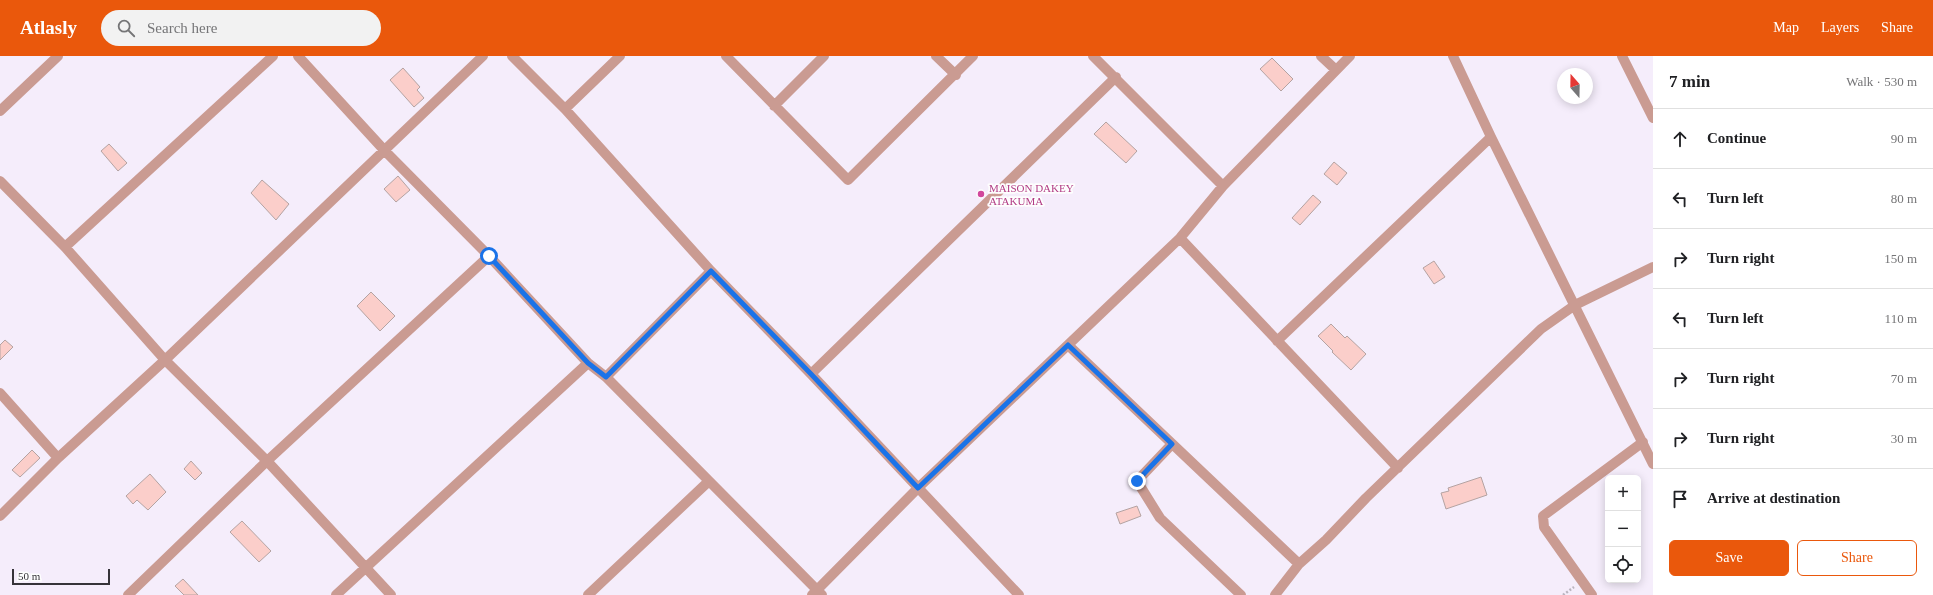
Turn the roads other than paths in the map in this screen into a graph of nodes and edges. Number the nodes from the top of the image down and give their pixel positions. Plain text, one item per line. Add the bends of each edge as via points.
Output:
1 (58, 56) edge
2 (273, 56) edge
3 (298, 56) edge
4 (484, 56) edge
5 (512, 56) edge
6 (620, 56) edge
7 (726, 56) edge
8 (824, 56) edge
9 (936, 56) edge
10 (973, 56) edge
11 (1093, 56) edge
12 (1321, 56) edge
13 (1350, 56) edge
14 (1453, 56) edge
15 (1622, 56) edge
16 (1336, 70) junction
17 (956, 75) junction
18 (1116, 77) junction
19 (774, 106) junction
20 (565, 109) junction
21 (0, 111) edge
22 (1653, 118) edge
23 (1491, 137) junction
24 (385, 151) junction
25 (0, 181) edge
26 (1223, 186) junction
27 (1180, 238) junction
28 (65, 247) junction
29 (489, 256) junction
30 (1653, 266) edge
31 (711, 271) junction
32 (1575, 305) junction
33 (1276, 341) junction
34 (1068, 345) junction
35 (165, 360) junction
36 (588, 363) junction
37 (811, 374) junction
38 (606, 377) junction
39 (0, 393) edge
40 (1643, 442) junction
41 (1172, 444) junction
42 (58, 458) junction
43 (268, 461) junction
44 (1653, 464) edge
45 (1398, 468) junction
46 (709, 481) junction
47 (918, 488) junction
48 (0, 516) edge
49 (1299, 564) junction
50 (365, 566) junction
51 (817, 593) edge
52 (128, 595) edge
53 (336, 595) edge
54 (392, 595) edge
55 (588, 595) edge
56 (1019, 595) edge
57 (1241, 595) edge
58 (1275, 595) edge
59 (1592, 595) edge

1 - 21 street
2 - 28 street
3 - 24 street
4 - 24 street
5 - 20 street
6 - 20 street
7 - 19 street
8 - 19 street
9 - 17 street
10 - 17 street
11 - 18 street
12 - 16 street
13 - 16 street
14 - 23 street
15 - 22 street
16 - 26 street
17 - 19 street via 848,180
18 - 26 street
18 - 37 street
20 - 31 street
23 - 32 street
23 - 33 street
24 - 29 street
24 - 35 street
25 - 28 street
26 - 27 street
27 - 33 street
27 - 34 street
28 - 35 street
29 - 36 street
29 - 43 street
30 - 32 street
31 - 37 street
31 - 38 street
32 - 40 street
32 - 45 street via 1541,329
33 - 45 street
34 - 41 street
34 - 47 street
35 - 42 street
35 - 43 street
36 - 38 street
36 - 50 street
37 - 47 street
38 - 46 street
39 - 42 street
40 - 44 street
40 - 59 street via 1543,516 1544,527
41 - 49 street
41 - 57 street via 1137,481 1160,518
42 - 48 street
43 - 50 street
43 - 52 street
45 - 49 street
46 - 51 street
46 - 55 street
47 - 51 street
47 - 56 street
49 - 58 street
50 - 53 street
50 - 54 street

